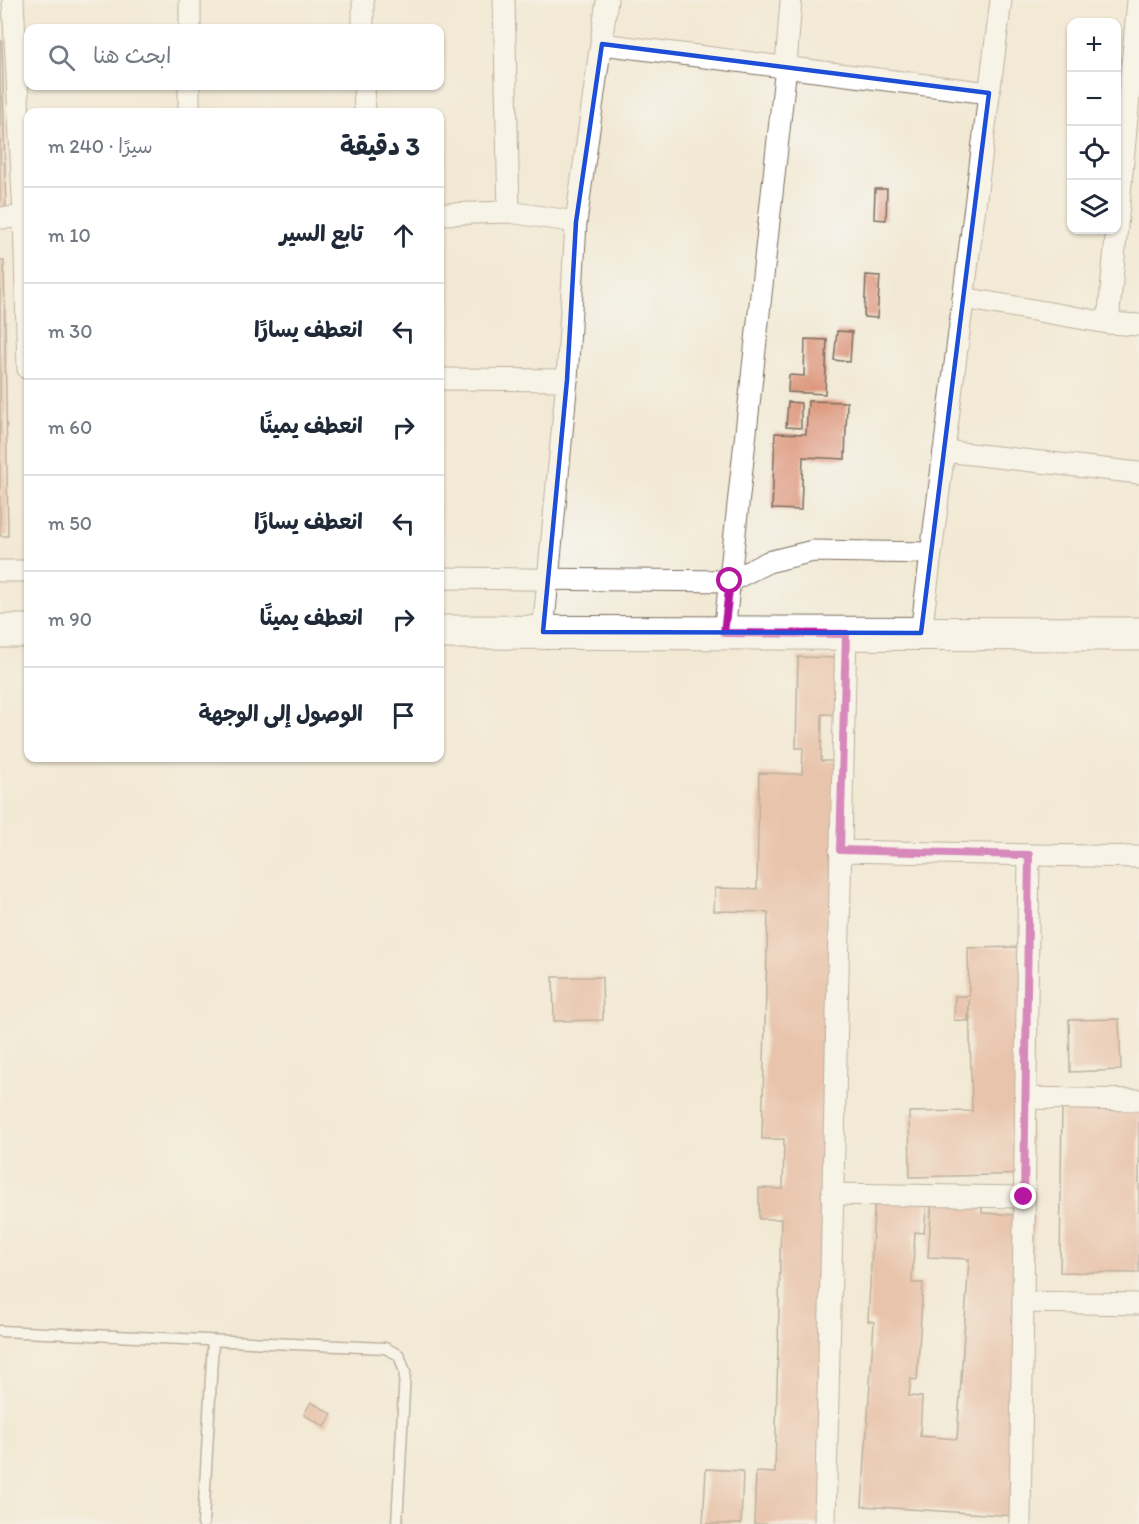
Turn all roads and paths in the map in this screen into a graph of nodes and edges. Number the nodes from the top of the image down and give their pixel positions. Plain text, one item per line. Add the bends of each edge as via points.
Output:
1 (190, 0) edge
2 (363, 0) edge
3 (504, 0) edge
4 (607, 0) edge
5 (791, 0) edge
6 (1001, 0) edge
7 (1138, 0) edge
8 (9, 10) edge
9 (190, 24) edge
10 (363, 24) edge
11 (602, 44) junction
12 (786, 66) junction
13 (1135, 87) edge
14 (189, 90) edge
15 (364, 90) edge
16 (989, 93) junction
17 (189, 108) edge
18 (365, 108) edge
19 (1125, 146) junction
20 (1139, 177) edge
21 (24, 193) edge
22 (509, 212) junction
23 (444, 214) edge
24 (24, 217) edge
25 (0, 218) edge
26 (576, 222) junction
27 (963, 298) junction
28 (1108, 323) junction
29 (1139, 325) edge
30 (444, 379) edge
31 (567, 380) junction
32 (944, 452) junction
33 (1139, 473) edge
34 (931, 553) junction
35 (0, 570) edge
36 (24, 571) edge
37 (444, 578) edge
38 (548, 579) junction
39 (730, 581) junction
40 (0, 631) edge
41 (24, 631) edge
42 (444, 632) edge
43 (543, 632) junction
44 (724, 633) junction
45 (921, 633) junction
46 (846, 634) junction
47 (1139, 634) edge
48 (840, 850) junction
49 (1029, 855) junction
50 (1139, 857) edge
51 (1025, 1098) junction
52 (1139, 1100) edge
53 (832, 1194) junction
54 (1024, 1197) junction
55 (1023, 1302) junction
56 (1139, 1304) edge
57 (0, 1331) edge
58 (213, 1341) junction
59 (203, 1524) edge
60 (397, 1524) edge
61 (825, 1524) edge
62 (1020, 1524) edge

1 - 9 street
2 - 10 street
3 - 22 street
4 - 11 street
5 - 12 street
6 - 16 street
7 - 13 street
8 - 21 street
11 - 12 street
11 - 26 street
12 - 16 street
12 - 39 street
13 - 19 street
14 - 17 street
15 - 18 street
16 - 27 street
19 - 20 street
19 - 28 street
22 - 23 street
22 - 26 street
24 - 25 street
26 - 31 street
27 - 28 street
27 - 32 street
28 - 29 street
30 - 31 street
31 - 38 street
32 - 33 street
32 - 34 street
34 - 39 street via 813,551 768,562
34 - 45 street
35 - 36 street
37 - 38 street
38 - 39 street
38 - 43 street
39 - 44 street
40 - 41 main road
42 - 43 main road
43 - 44 main road
44 - 46 main road
45 - 46 main road
45 - 47 main road
46 - 48 street
48 - 49 street
48 - 53 street
49 - 50 street
49 - 51 street
51 - 52 street
51 - 54 street
53 - 54 street
53 - 61 street
54 - 55 street
55 - 56 street
55 - 62 street
57 - 58 lane
58 - 59 lane
58 - 60 lane via 385,1348 399,1355 405,1372

